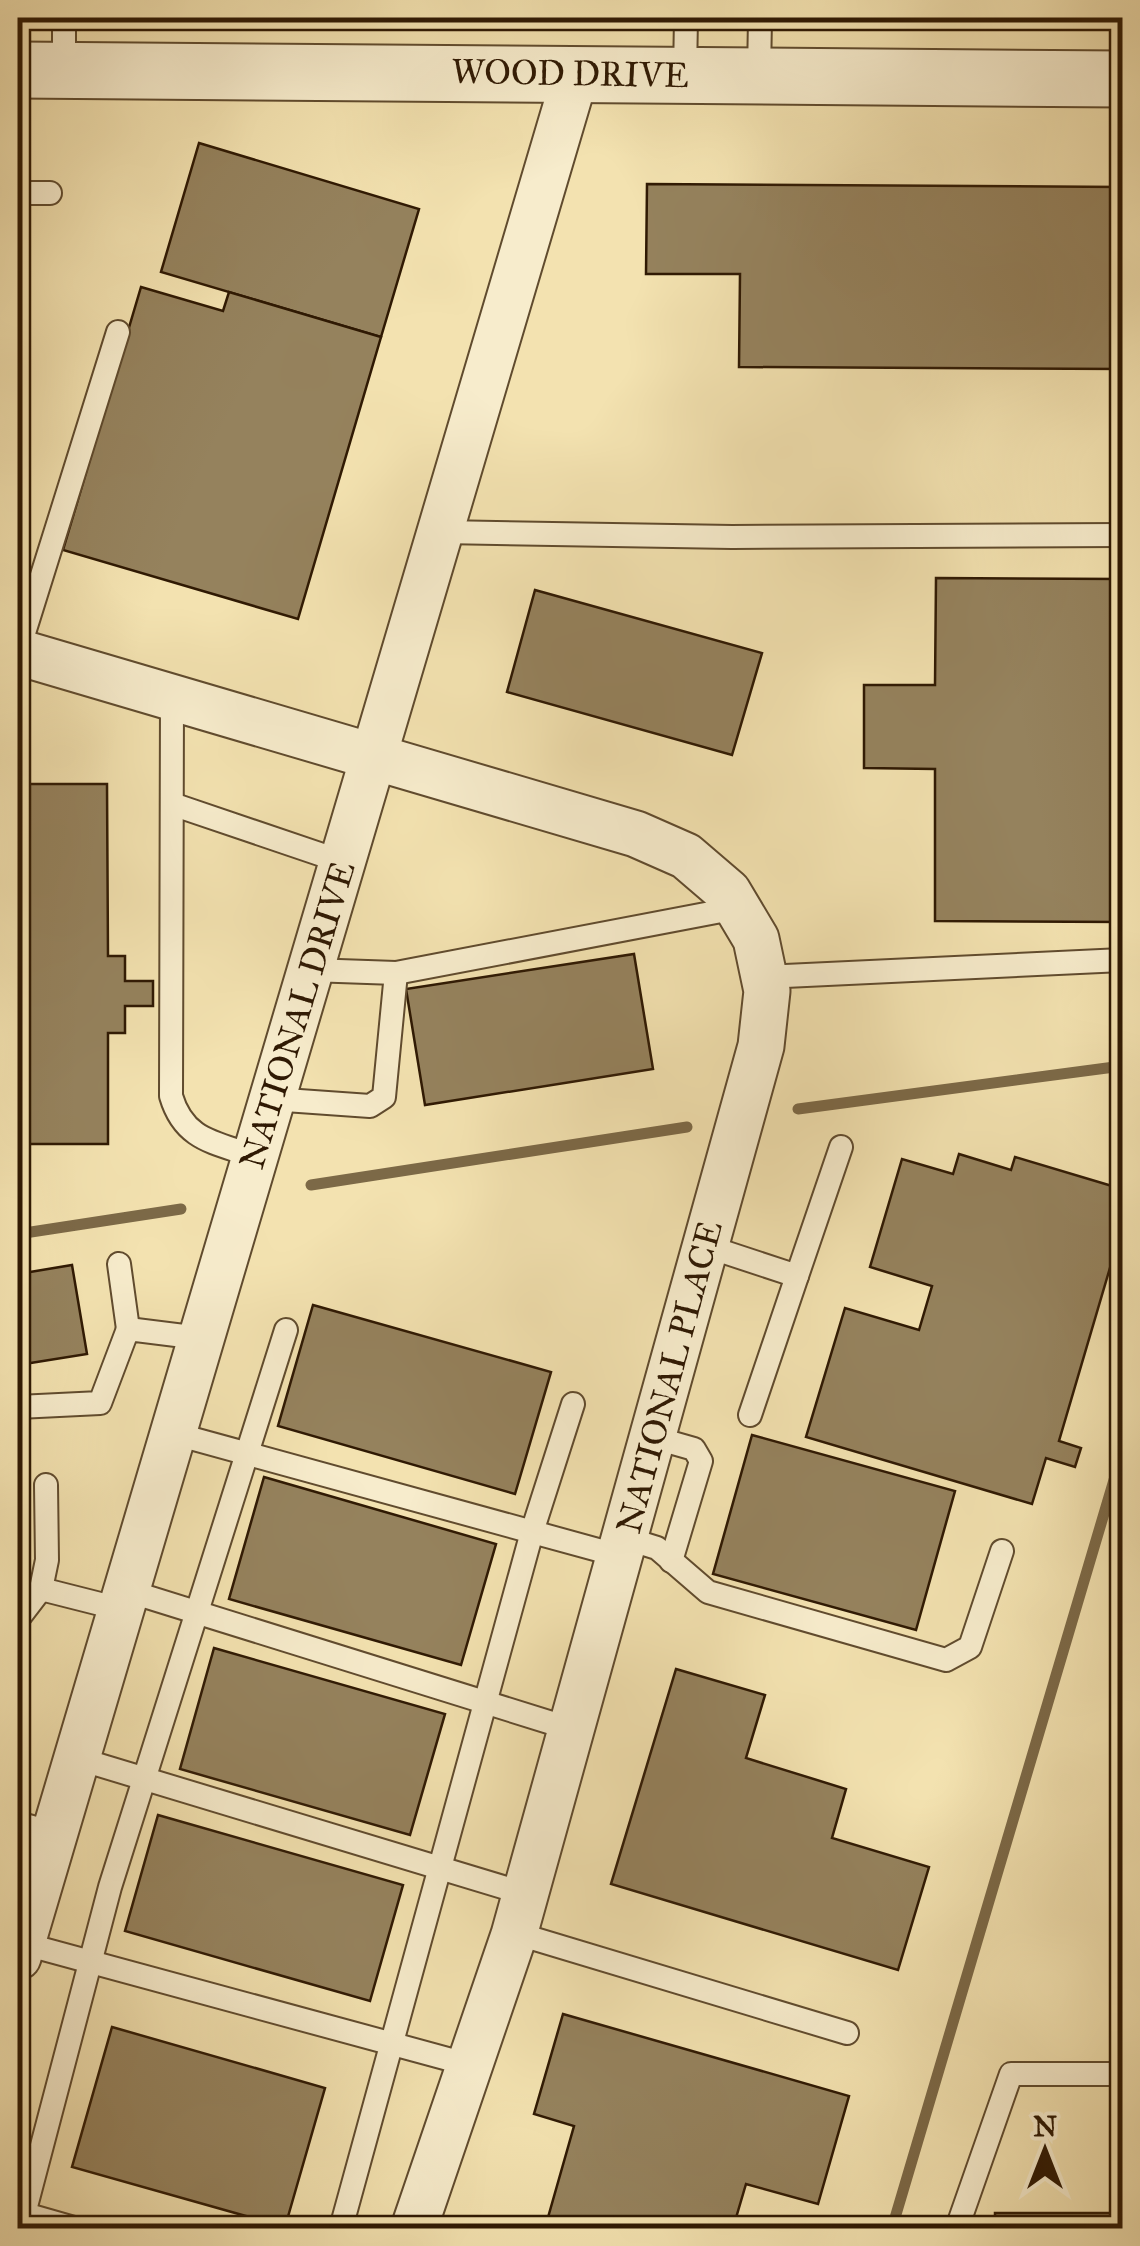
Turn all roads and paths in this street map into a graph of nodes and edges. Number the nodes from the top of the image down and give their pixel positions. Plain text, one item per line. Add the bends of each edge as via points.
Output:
1 (686, 18) edge
2 (760, 18) edge
3 (48, 52) edge
4 (576, 73) junction
5 (685, 74) junction
6 (759, 75) junction
7 (1122, 78) edge
8 (18, 192) edge
9 (50, 193) dead end
10 (118, 332) dead end
11 (442, 532) junction
12 (1122, 535) edge
13 (18, 652) edge
14 (172, 698) junction
15 (375, 758) junction
16 (172, 804) junction
17 (344, 862) junction
18 (738, 908) junction
19 (1122, 960) edge
20 (310, 970) junction
21 (396, 973) junction
22 (764, 977) junction
23 (271, 1099) junction
24 (841, 1147) dead end
25 (253, 1156) junction
26 (706, 1246) junction
27 (119, 1264) dead end
28 (797, 1276) junction
29 (128, 1329) junction
30 (286, 1330) dead end
31 (200, 1338) junction
32 (573, 1404) dead end
33 (18, 1407) edge
34 (750, 1414) dead end
35 (172, 1433) junction
36 (652, 1438) junction
37 (244, 1453) junction
38 (46, 1485) dead end
39 (532, 1532) junction
40 (622, 1547) junction
41 (1002, 1551) dead end
42 (672, 1561) junction
43 (41, 1589) junction
44 (122, 1600) junction
45 (200, 1613) junction
46 (18, 1620) edge
47 (486, 1702) junction
48 (572, 1729) junction
49 (76, 1758) junction
50 (146, 1778) junction
51 (36, 1828) edge
52 (441, 1867) junction
53 (520, 1914) junction
54 (20, 1950) edge
55 (90, 1963) junction
56 (847, 2033) dead end
57 (393, 2044) junction
58 (470, 2064) junction
59 (1122, 2074) edge
60 (21, 2213) edge
61 (74, 2228) edge
62 (341, 2228) edge
63 (414, 2228) edge
64 (958, 2228) edge

1 - 5 lane
2 - 6 lane
3 - 4 street, WOOD DRIVE
4 - 5 street, WOOD DRIVE
4 - 11 street, NATIONAL DRIVE
5 - 6 street, WOOD DRIVE
6 - 7 street, WOOD DRIVE
8 - 9 lane
10 - 13 lane
11 - 12 lane
11 - 15 street, NATIONAL DRIVE
13 - 14 street, NATIONAL PLACE
14 - 15 street, NATIONAL PLACE
14 - 16 lane
15 - 17 street, NATIONAL DRIVE
15 - 18 street, NATIONAL PLACE via 636,834 686,856
16 - 17 lane
16 - 25 lane via 172,1096 178,1120 201,1137
17 - 20 street, NATIONAL DRIVE
18 - 21 lane
18 - 22 street, NATIONAL PLACE via 756,938
19 - 22 lane
20 - 21 lane
20 - 23 street, NATIONAL DRIVE
21 - 23 lane via 384,1098 370,1106
22 - 26 street, NATIONAL PLACE via 761,1046
23 - 25 street, NATIONAL DRIVE
24 - 28 lane
25 - 31 street, NATIONAL DRIVE
26 - 28 lane
26 - 36 street, NATIONAL PLACE
27 - 29 lane
28 - 34 lane
29 - 31 lane
29 - 33 lane via 100,1403
30 - 37 lane
31 - 35 street, NATIONAL DRIVE
32 - 39 lane
35 - 37 lane
35 - 44 street, NATIONAL DRIVE
36 - 40 street, NATIONAL PLACE
36 - 42 lane via 694,1449 701,1462
37 - 39 lane
37 - 45 lane
38 - 43 lane
39 - 40 lane
39 - 47 lane
40 - 42 lane via 657,1548
40 - 48 street, NATIONAL PLACE
41 - 42 lane via 970,1647 946,1660 708,1592
43 - 44 lane
43 - 46 lane
44 - 45 lane
44 - 49 street, NATIONAL DRIVE
45 - 47 lane
45 - 50 lane
47 - 48 lane
47 - 52 lane
48 - 53 street, NATIONAL PLACE
49 - 50 lane
49 - 51 street, NATIONAL DRIVE
50 - 52 lane
50 - 55 lane
51 - 54 street, NATIONAL DRIVE
52 - 53 lane
52 - 57 lane
53 - 56 lane
53 - 58 street, NATIONAL PLACE
54 - 55 lane
55 - 57 lane
55 - 60 lane
57 - 58 lane
57 - 62 lane
58 - 63 street, NATIONAL PLACE
59 - 64 lane via 1010,2074
60 - 61 lane

